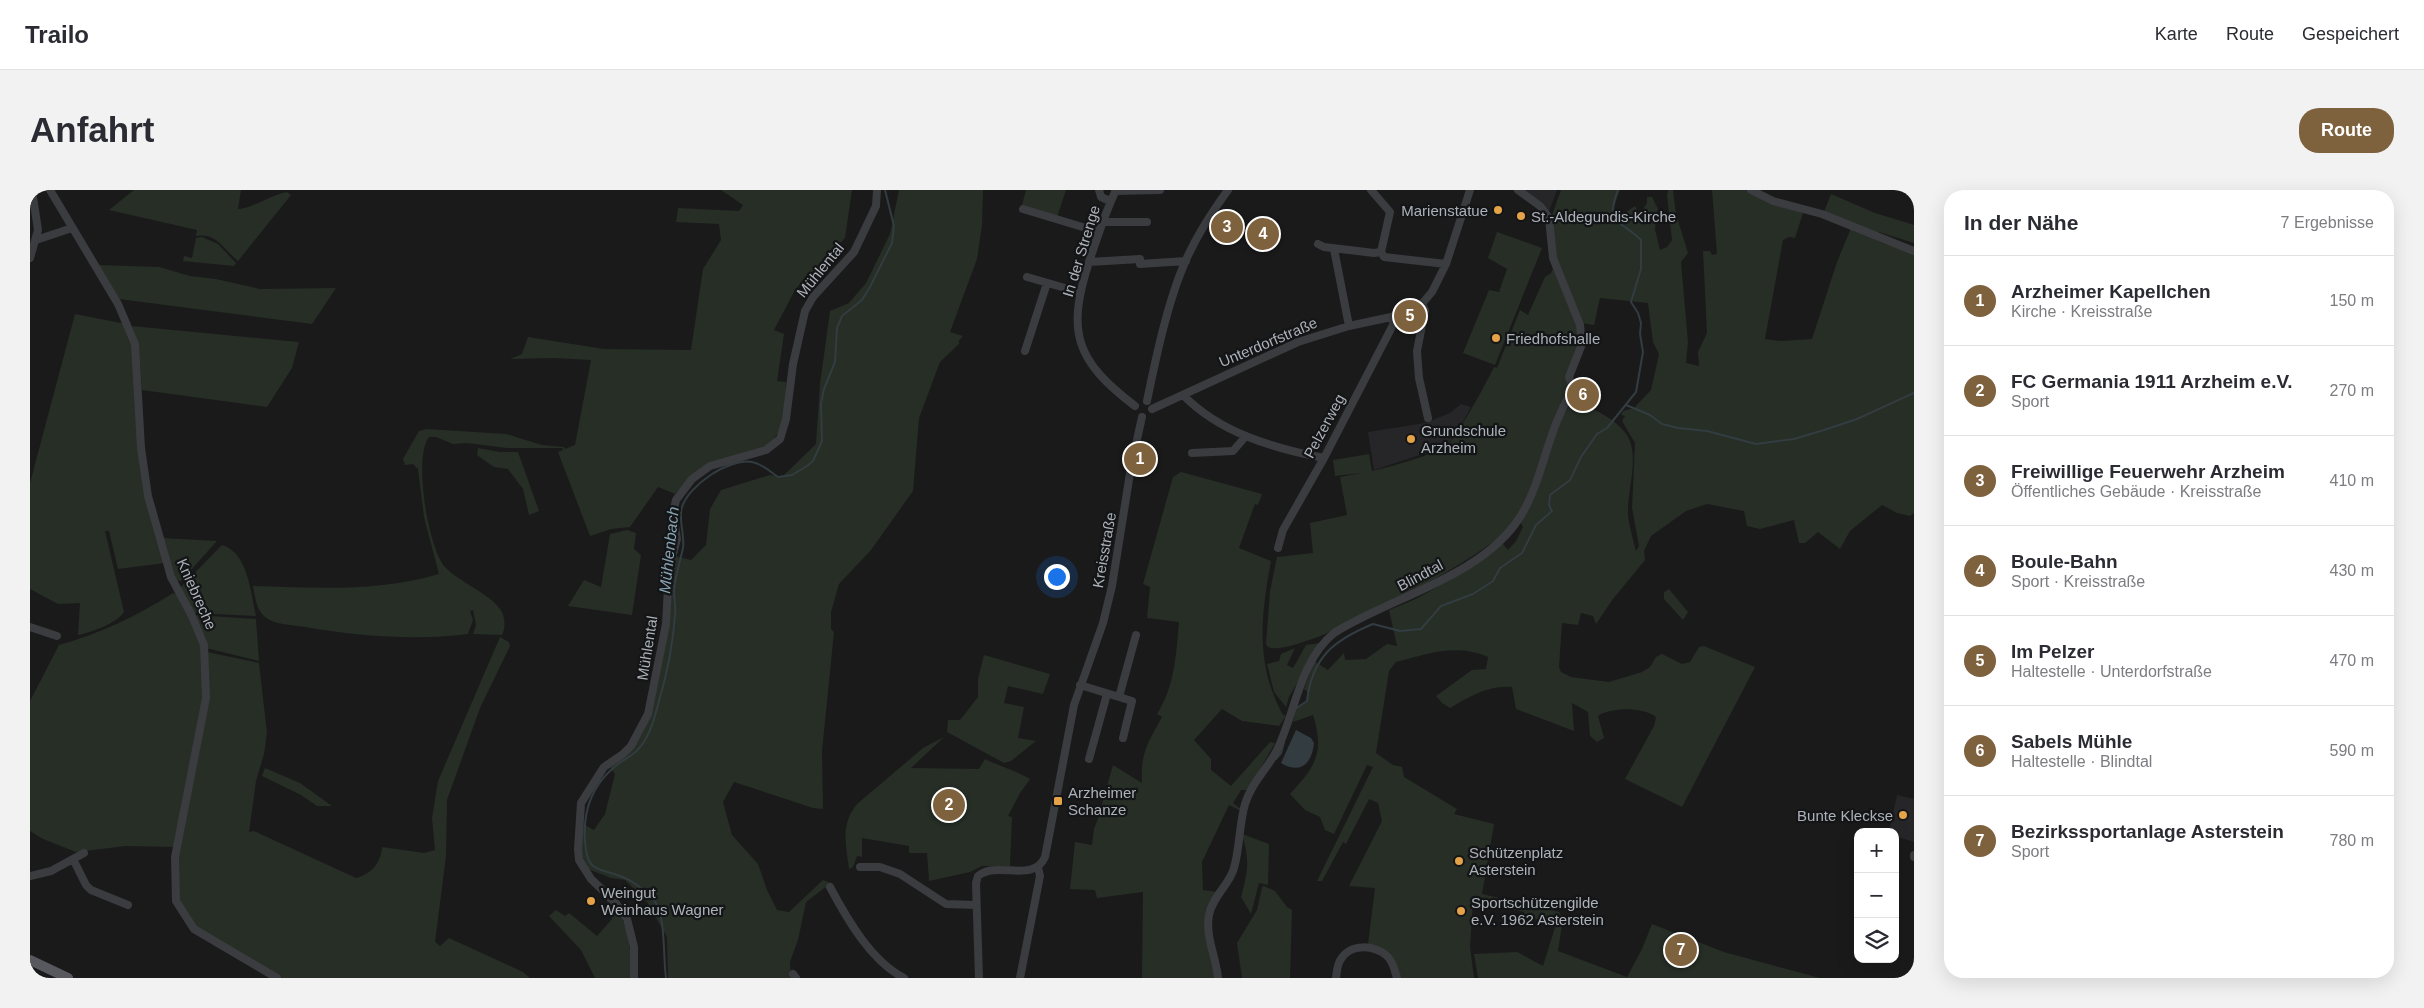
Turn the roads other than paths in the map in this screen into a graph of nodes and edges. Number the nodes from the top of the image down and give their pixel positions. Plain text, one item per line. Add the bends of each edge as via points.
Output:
1 (32, 190) edge
2 (50, 190) edge
3 (877, 190) edge
4 (1099, 190) edge
5 (1116, 190) edge
6 (1160, 190) edge
7 (1228, 190) edge
8 (1371, 190) edge
9 (1470, 190) edge
10 (1518, 190) edge
11 (1751, 190) edge
12 (1110, 201) junction
13 (1023, 209) dead end
14 (1103, 222) junction
15 (1147, 222) dead end
16 (72, 228) junction
17 (1099, 232) junction
18 (36, 240) junction
19 (1318, 244) dead end
20 (1334, 249) junction
21 (1914, 251) edge
22 (1380, 252) junction
23 (30, 258) edge
24 (1186, 260) junction
25 (1089, 262) junction
26 (1446, 264) junction
27 (1027, 277) dead end
28 (1047, 282) junction
29 (1080, 292) junction
30 (1422, 304) junction
31 (1391, 318) junction
32 (1349, 326) junction
33 (1025, 351) dead end
34 (1183, 395) junction
35 (1146, 401) junction
36 (1136, 406) junction
37 (1152, 409) junction
38 (1142, 417) junction
39 (1428, 418) dead end
40 (1246, 436) junction
41 (1192, 453) dead end
42 (1324, 458) junction
43 (1278, 548) dead end
44 (30, 627) edge
45 (1136, 635) dead end
46 (57, 636) dead end
47 (1080, 685) junction
48 (1107, 694) junction
49 (1119, 697) junction
50 (1123, 738) dead end
51 (1089, 760) dead end
52 (84, 853) dead end
53 (73, 859) junction
54 (860, 867) dead end
55 (1038, 867) junction
56 (30, 876) edge
57 (830, 886) dead end
58 (128, 905) dead end
59 (976, 905) junction
60 (30, 960) edge
61 (68, 978) edge
62 (277, 978) edge
63 (634, 978) edge
64 (904, 978) edge
65 (979, 978) edge
66 (1020, 978) edge
67 (1218, 978) edge
68 (1336, 978) edge
69 (1397, 978) edge

1 - 18 street via 38,224
2 - 16 street, Kniebreche
3 - 63 street, Mühlental via 876,206 854,252 813,297 805,311 780,438 766,450 710,466 692,479 676,500 673,513 677,540 669,569 666,624 648,714 631,746 604,767 581,803 579,860 626,919 634,947
4 - 12 street, In der Strenge via 1101,197
5 - 6 street
5 - 12 street, In der Strenge
7 - 24 street
8 - 22 street via 1390,212
9 - 26 street, Unterdorfstraße
10 - 67 street, Blindtal via 1540,206 1548,218 1553,258 1580,325 1582,344 1569,377 1574,391 1566,400 1531,496 1508,535 1480,557 1422,591 1334,634 1325,640 1310,664 1275,753 1252,786 1242,819 1234,870 1210,911 1208,932
11 - 21 street via 1773,201 1822,214
12 - 14 street, In der Strenge
13 - 17 street
14 - 15 street
14 - 17 street, In der Strenge
16 - 18 street
16 - 62 street, Kniebreche via 118,304 135,344 141,448 148,496 172,577 191,614 204,650 206,698 175,857 176,900 194,929
17 - 25 street, In der Strenge
18 - 23 street
19 - 20 street
20 - 22 street
20 - 32 street
22 - 26 street via 1384,257
24 - 25 street via 1140,264 1140,259
24 - 35 street via 1158,349
25 - 29 street, In der Strenge
26 - 30 street, Unterdorfstraße
27 - 28 street
28 - 29 street
28 - 33 street
29 - 36 street, In der Strenge via 1076,323 1086,357 1105,382
30 - 31 street, Unterdorfstraße
30 - 39 street via 1425,310 1418,351 1419,378
31 - 32 street, Unterdorfstraße
31 - 42 street, Pelzerweg via 1394,323
32 - 34 street, Unterdorfstraße via 1276,350
34 - 37 street, Unterdorfstraße
34 - 40 street via 1204,412
35 - 36 street via 1140,401
35 - 37 street
36 - 38 street via 1137,414
37 - 38 street
38 - 47 street, Kreisstraße via 1112,586 1103,622
40 - 41 street via 1233,451
40 - 42 street via 1284,450
42 - 43 street, Pelzerweg via 1283,530
44 - 46 street
45 - 49 street
47 - 48 street
47 - 55 street, Kreisstraße via 1045,857
48 - 49 street
48 - 51 street
49 - 50 street via 1132,701
52 - 53 street
53 - 56 street via 51,871
53 - 58 street via 86,886
54 - 59 street via 900,874 946,904
55 - 59 street via 1026,871 989,870 980,874 976,883
55 - 66 street, Kreisstraße via 1040,876
57 - 64 street via 847,917 882,964
59 - 65 street
60 - 61 main road
68 - 69 street via 1338,964 1346,953 1357,947 1375,949 1388,957

